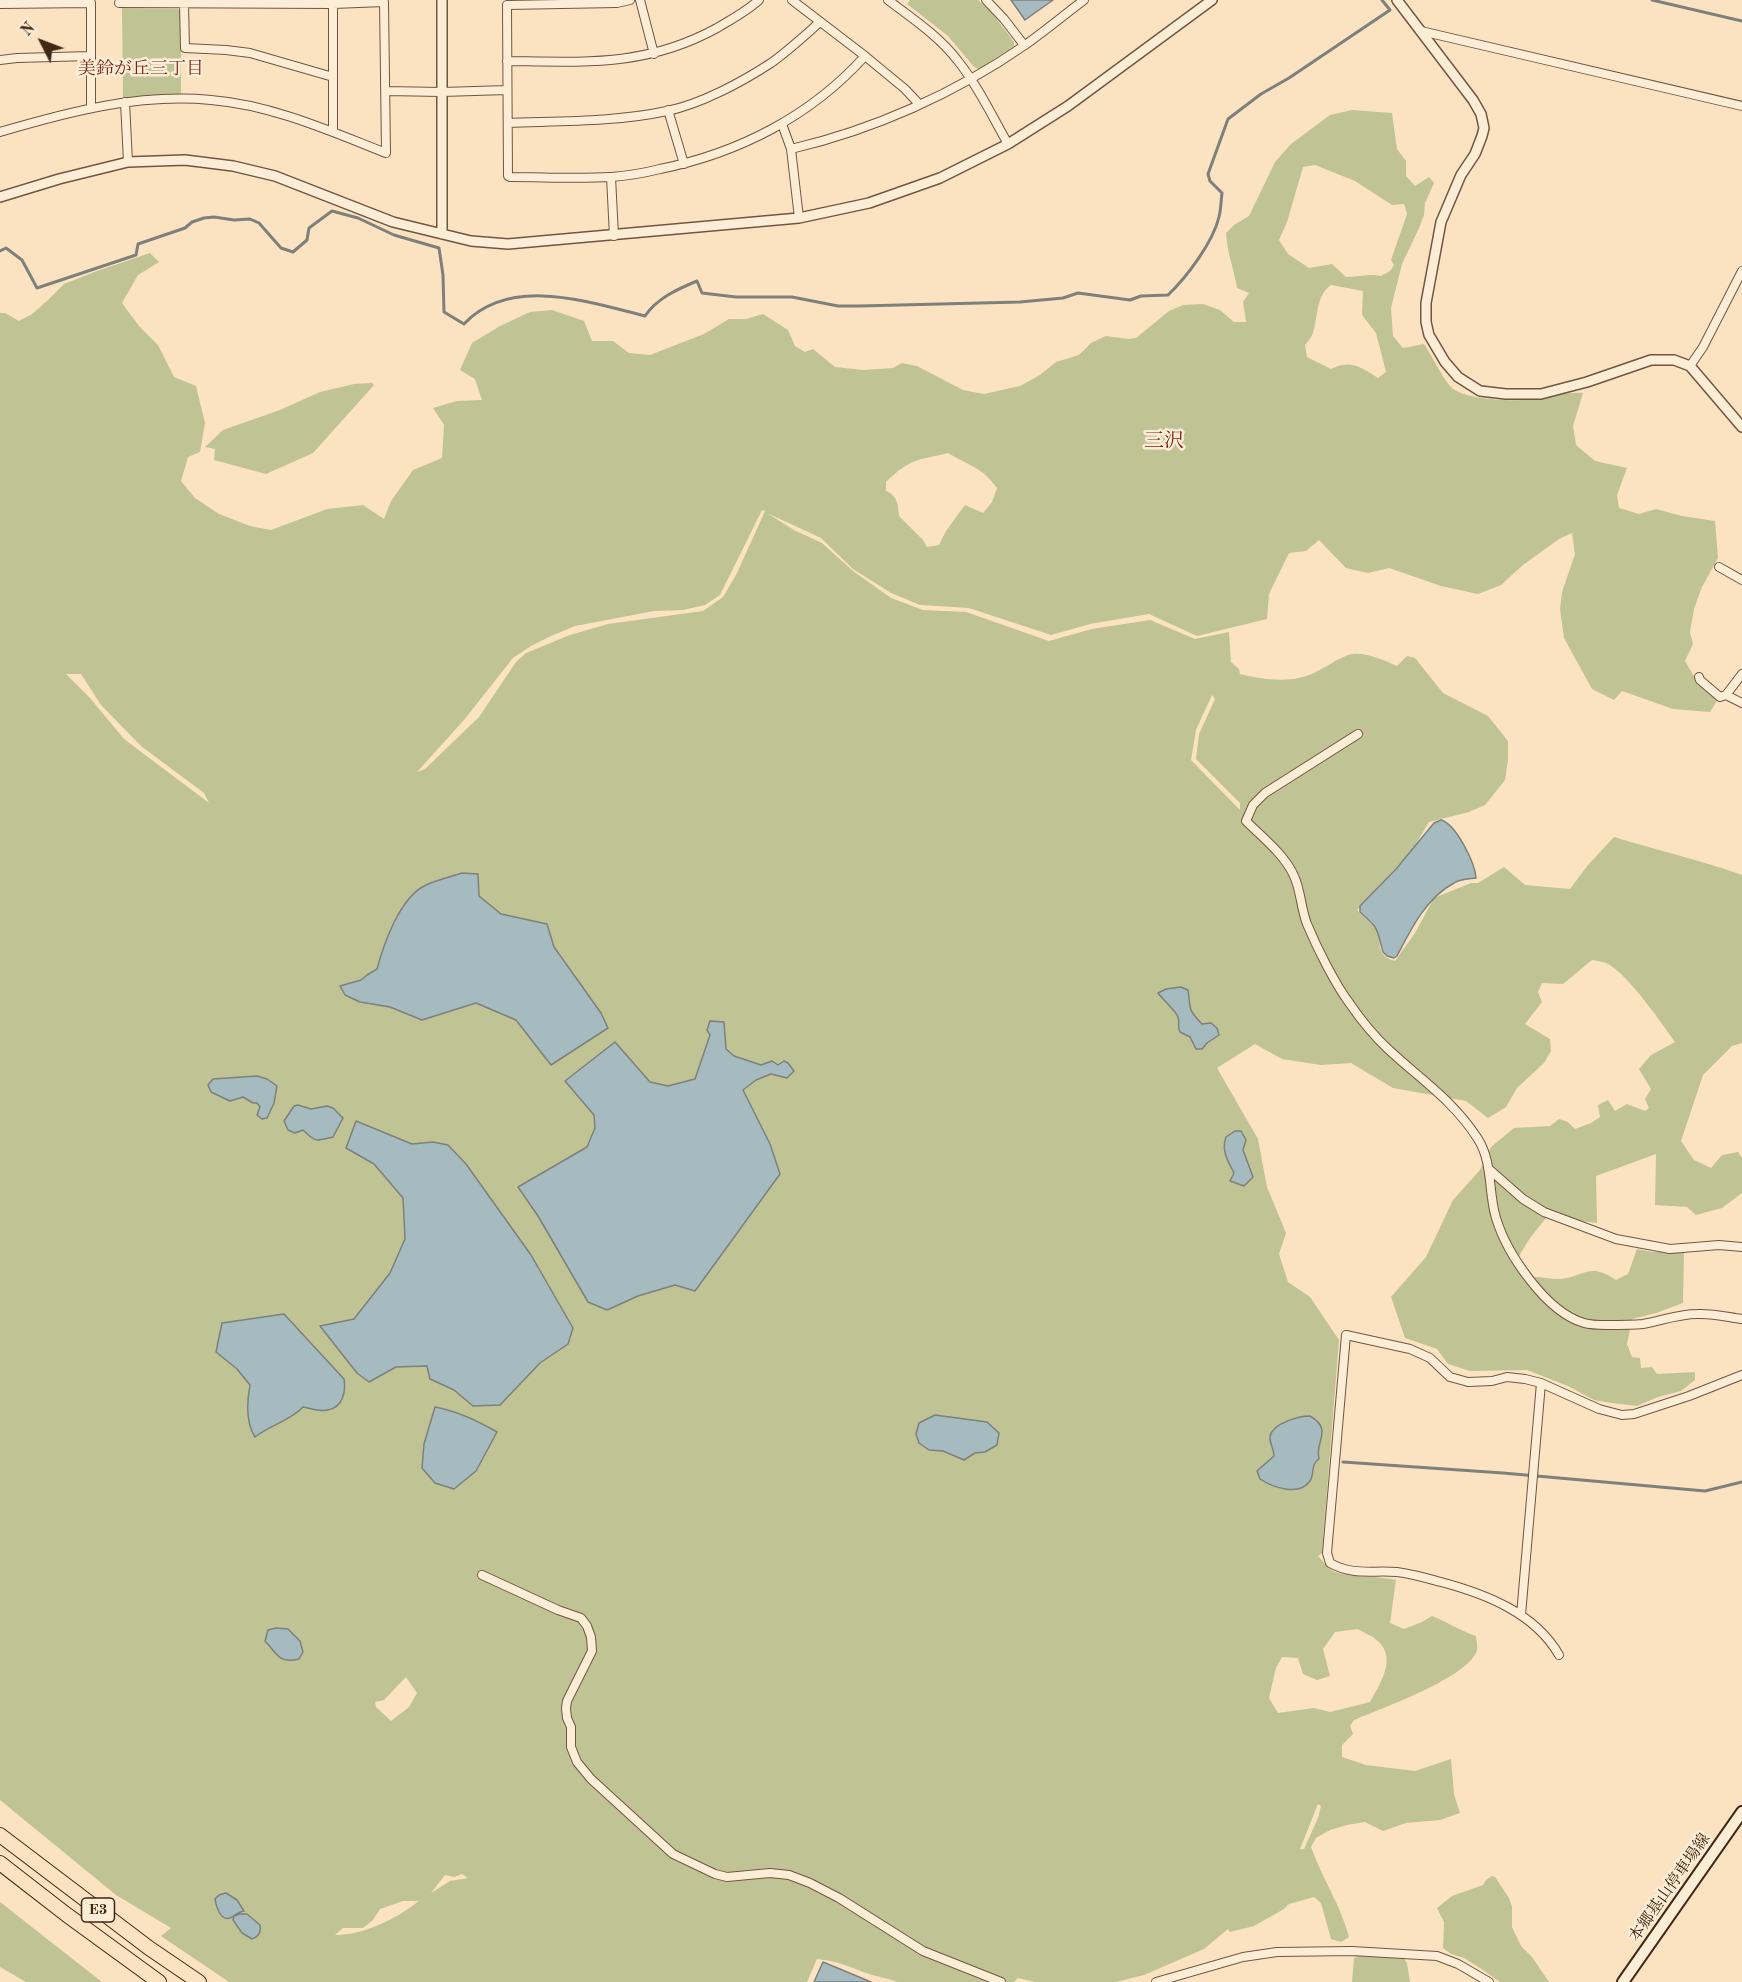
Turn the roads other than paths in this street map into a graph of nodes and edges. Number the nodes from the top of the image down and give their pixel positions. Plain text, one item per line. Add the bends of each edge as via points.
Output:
1 (442, 0) edge
2 (630, 0) edge
3 (640, 0) edge
4 (759, 0) edge
5 (888, 0) edge
6 (986, 0) edge
7 (1084, 0) edge
8 (1212, 0) edge
9 (1397, 0) edge
10 (798, 1) edge
11 (124, 2) edge
12 (0, 4) edge
13 (184, 4) junction
14 (333, 4) junction
15 (820, 22) junction
16 (1421, 31) junction
17 (1024, 45) junction
18 (654, 54) junction
19 (91, 56) junction
20 (865, 56) junction
21 (0, 60) edge
22 (507, 61) junction
23 (333, 77) junction
24 (971, 78) junction
25 (507, 90) junction
26 (386, 91) junction
27 (442, 92) junction
28 (125, 102) junction
29 (919, 104) junction
30 (1742, 106) edge
31 (91, 108) junction
32 (669, 111) junction
33 (508, 123) junction
34 (782, 124) junction
35 (0, 132) edge
36 (333, 132) junction
37 (1008, 144) junction
38 (791, 149) junction
39 (128, 162) junction
40 (684, 164) junction
41 (610, 177) junction
42 (0, 197) edge
43 (800, 218) junction
44 (442, 234) junction
45 (614, 236) junction
46 (1742, 271) edge
47 (1690, 366) junction
48 (1742, 427) edge
49 (1719, 567) dead end
50 (1742, 580) edge
51 (1742, 674) edge
52 (1699, 677) dead end
53 (1726, 695) junction
54 (1742, 703) edge
55 (1358, 734) dead end
56 (1490, 1170) junction
57 (1742, 1247) edge
58 (1742, 1319) edge
59 (1742, 1375) edge
60 (1541, 1383) junction
61 (482, 1575) dead end
62 (1521, 1615) junction
63 (1559, 1655) dead end
64 (1742, 1812) edge
65 (0, 1835) edge
66 (0, 1863) edge
67 (159, 1982) edge
68 (200, 1982) edge
69 (1001, 1982) edge
70 (1155, 1982) edge
71 (1489, 1982) edge
72 (1623, 1982) edge

1 - 27 street
2 - 22 street via 507,5
3 - 18 street
4 - 18 street via 699,38
5 - 24 street via 943,45
6 - 17 street
7 - 17 street
8 - 37 street via 1068,106
9 - 16 street
10 - 15 street
11 - 13 street
12 - 19 street via 92,3
13 - 14 street
13 - 23 street via 185,48 250,53
14 - 23 street
14 - 26 street via 384,2
15 - 20 street
15 - 32 street via 772,62 732,85
16 - 30 street
16 - 47 street via 1473,100 1484,128 1441,222 1426,303 1429,335 1445,362 1458,377 1480,391 1506,394 1541,394 1651,360 1674,360
17 - 24 street
18 - 22 street via 585,62
19 - 21 street
19 - 31 street
20 - 29 street
20 - 34 street via 837,85
22 - 25 street
23 - 36 street
24 - 29 street
24 - 37 street
25 - 27 street
25 - 33 street
26 - 27 street
26 - 36 street via 386,153
27 - 44 street
28 - 31 street
28 - 36 street via 213,100 263,109
28 - 39 street
29 - 38 street via 830,140
31 - 35 street
32 - 33 street
32 - 40 street
33 - 41 street via 508,176
34 - 38 street
34 - 40 street via 744,144
37 - 43 street via 940,178 879,200
38 - 43 street
39 - 42 street
39 - 44 street via 185,160 248,168 393,222
40 - 41 street
41 - 45 street
43 - 45 street
44 - 45 street via 508,244
46 - 47 street
47 - 48 street
49 - 50 street
51 - 53 street
52 - 53 street via 1720,697
53 - 54 street
55 - 56 street via 1265,793 1253,805 1246,821 1294,875 1306,922 1348,1002 1389,1049 1451,1104 1479,1140
56 - 57 street via 1544,1212 1616,1239 1670,1249
56 - 58 street via 1496,1217 1507,1244 1533,1284 1567,1315 1600,1325 1643,1324 1698,1314
59 - 60 street via 1689,1396 1622,1415 1577,1401
60 - 62 street
60 - 62 street via 1506,1377 1468,1382 1450,1377 1430,1358 1410,1349 1346,1335 1327,1553 1330,1563 1355,1572 1417,1574 1488,1597
61 - 69 street via 581,1618 587,1626 592,1651 566,1708 571,1747 591,1779 673,1854 721,1875 770,1873 810,1883 922,1951
62 - 63 street
64 - 72 main road, 本郷基山停車場線
65 - 68 highway, E3 via 148,1948
66 - 67 highway, E3
70 - 71 street via 1243,1957 1277,1952 1352,1951 1437,1956

